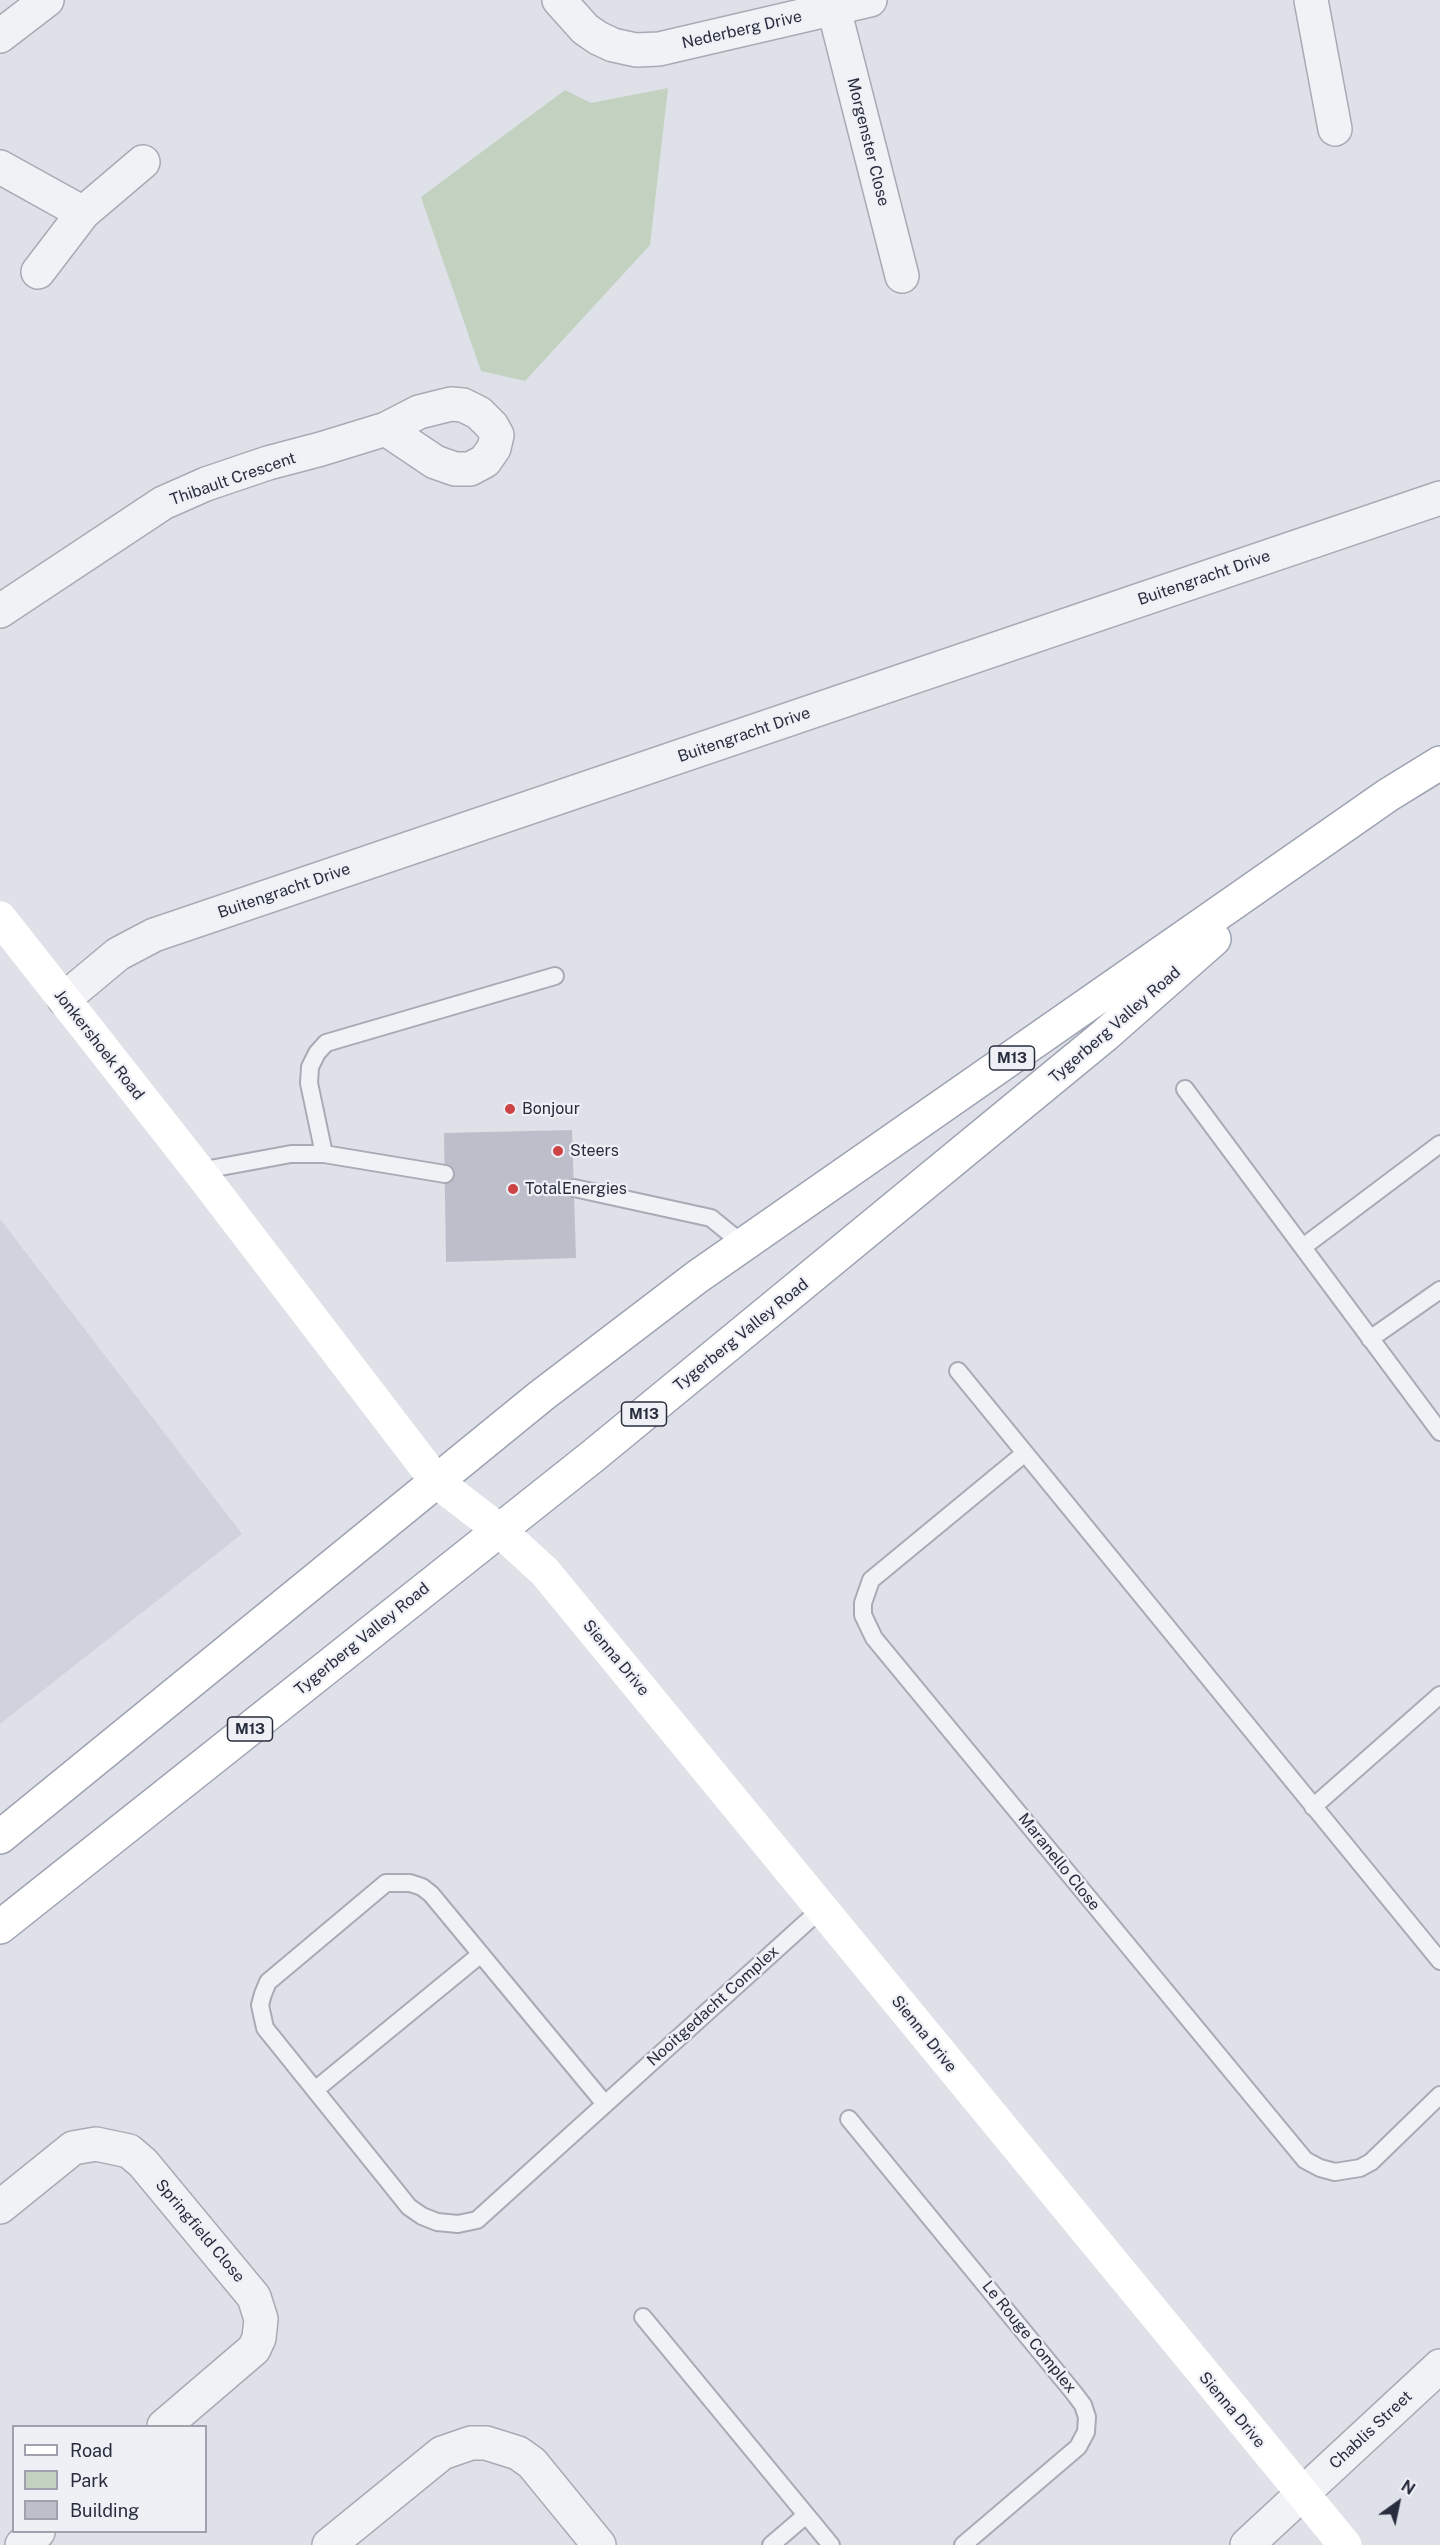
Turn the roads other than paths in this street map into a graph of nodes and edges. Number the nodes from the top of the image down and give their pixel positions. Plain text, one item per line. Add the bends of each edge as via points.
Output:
1 (47, 0) edge
2 (559, 0) edge
3 (870, 0) edge
4 (1311, 0) edge
5 (834, 9) junction
6 (0, 36) edge
7 (1335, 129) dead end
8 (143, 162) dead end
9 (0, 167) edge
10 (83, 213) junction
11 (38, 272) dead end
12 (902, 276) dead end
13 (386, 429) dead end
14 (1440, 498) edge
15 (0, 611) edge
16 (1440, 763) edge
17 (1327, 838) junction
18 (0, 918) edge
19 (555, 975) dead end
20 (64, 999) junction
21 (1185, 1089) dead end
22 (1440, 1144) edge
23 (324, 1154) junction
24 (199, 1171) junction
25 (445, 1174) dead end
26 (574, 1188) dead end
27 (744, 1245) junction
28 (1303, 1247) junction
29 (1440, 1290) edge
30 (1371, 1339) junction
31 (958, 1371) dead end
32 (1440, 1432) edge
33 (1025, 1453) junction
34 (437, 1482) junction
35 (498, 1529) junction
36 (1440, 1695) edge
37 (1313, 1807) junction
38 (0, 1837) edge
39 (821, 1909) junction
40 (0, 1927) edge
41 (481, 1954) junction
42 (1440, 1960) edge
43 (315, 2090) junction
44 (1440, 2096) edge
45 (605, 2104) junction
46 (849, 2119) dead end
47 (0, 2207) edge
48 (643, 2317) dead end
49 (1440, 2366) edge
50 (166, 2425) edge
51 (1302, 2494) junction
52 (806, 2515) junction
53 (37, 2533) edge
54 (22, 2545) edge
55 (329, 2545) edge
56 (599, 2545) edge
57 (771, 2545) edge
58 (831, 2545) edge
59 (963, 2545) edge
60 (1247, 2545) edge
61 (1345, 2545) edge

1 - 6 street
2 - 5 street, Nederberg Drive via 585,29 613,45 636,50 659,49
3 - 5 street, Nederberg Drive
4 - 7 street
5 - 12 street, Morgenster Close
8 - 10 street
9 - 10 street
10 - 11 street
13 - 15 street, Thibault Crescent via 268,463 163,503
14 - 20 street, Buitengracht Drive via 154,935 118,954
16 - 17 main road, Tygerberg Valley Road / M13
17 - 27 main road, Tygerberg Valley Road / M13
17 - 35 main road, Tygerberg Valley Road / M13 via 1105,1035
18 - 20 main road, Jonkershoek Road
19 - 23 lane via 326,1042 310,1067 309,1083
20 - 24 main road, Jonkershoek Road
21 - 28 lane
22 - 28 lane
23 - 24 lane via 291,1154
23 - 25 lane
24 - 34 main road
26 - 27 lane via 711,1218
27 - 34 main road, Tygerberg Valley Road / M13 via 560,1382
28 - 30 lane
29 - 30 lane
30 - 32 lane
31 - 33 lane
33 - 37 lane
33 - 44 lane, Maranello Close via 871,1580 863,1615 874,1638 1305,2160 1335,2172 1360,2168
34 - 35 main road, Sienna Drive
34 - 38 main road, Tygerberg Valley Road / M13
35 - 39 main road, Sienna Drive via 545,1572
35 - 40 main road, Tygerberg Valley Road / M13
36 - 37 lane
37 - 42 lane
39 - 45 lane, Nooitgedacht Complex
39 - 51 main road, Sienna Drive
41 - 43 lane
41 - 43 lane, Nooitgedacht Complex via 422,1887 399,1881 386,1883 268,1982 263,1994 265,2028
41 - 45 lane, Nooitgedacht Complex
43 - 45 lane, Nooitgedacht Complex via 409,2207 437,2222 458,2224 477,2220
46 - 59 lane, Le Rouge Complex via 1083,2404 1087,2418 1086,2432 1078,2447
47 - 50 street, Springfield Close via 73,2148 96,2144 129,2151 254,2297 261,2319 254,2349
48 - 52 lane
49 - 51 street, Chablis Street
51 - 60 street, Chablis Street
51 - 61 main road, Sienna Drive
52 - 57 lane
52 - 58 lane
53 - 54 street
55 - 56 street via 442,2453 486,2443 518,2453 532,2463

